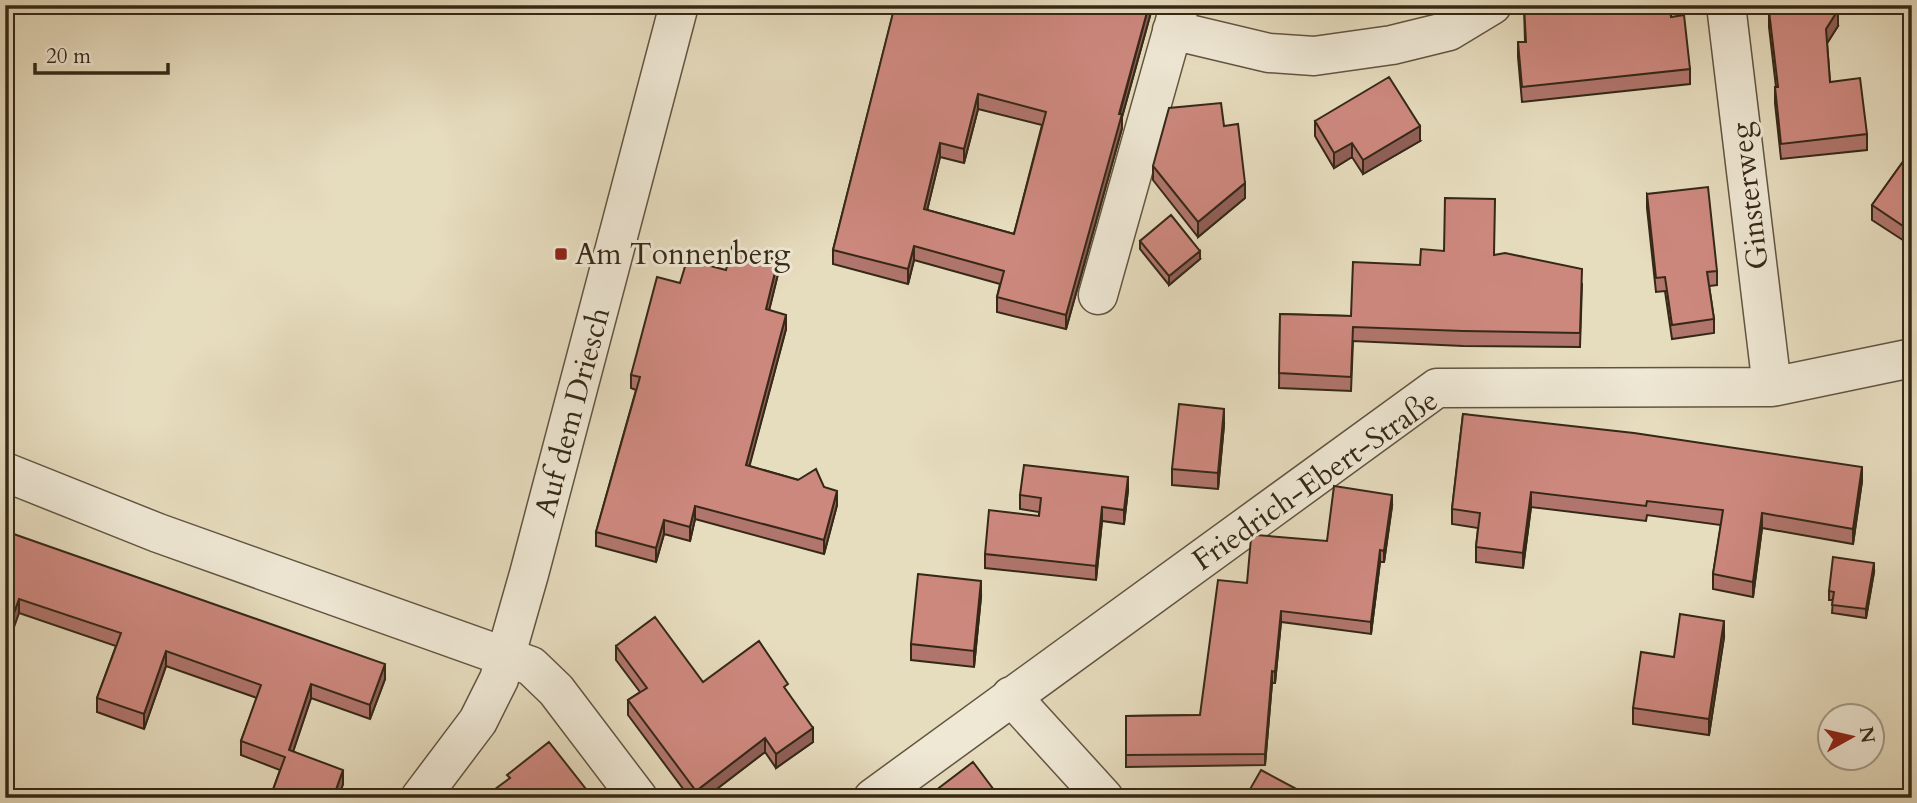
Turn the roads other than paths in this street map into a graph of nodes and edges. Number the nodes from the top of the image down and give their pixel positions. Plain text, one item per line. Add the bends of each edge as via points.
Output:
1 (679, 5) edge
2 (1492, 5) edge
3 (1726, 5) edge
4 (1176, 18) edge
5 (1098, 295) dead end
6 (1912, 359) edge
7 (1772, 387) junction
8 (5, 472) edge
9 (504, 656) junction
10 (1011, 696) junction
11 (420, 798) edge
12 (638, 798) edge
13 (873, 798) edge
14 (1104, 798) edge

1 - 9 street, Auf dem Driesch via 530,574
2 - 4 street via 1450,31 1314,56 1269,53
3 - 7 street, Ginsterweg
4 - 5 street
6 - 7 street, Friedrich-Ebert-Straße
7 - 10 street, Friedrich-Ebert-Straße via 1437,388
8 - 9 street via 158,533
9 - 11 street, Auf dem Driesch via 499,679 478,721
9 - 12 street via 531,666 556,690
10 - 13 street, Friedrich-Ebert-Straße
10 - 14 street

